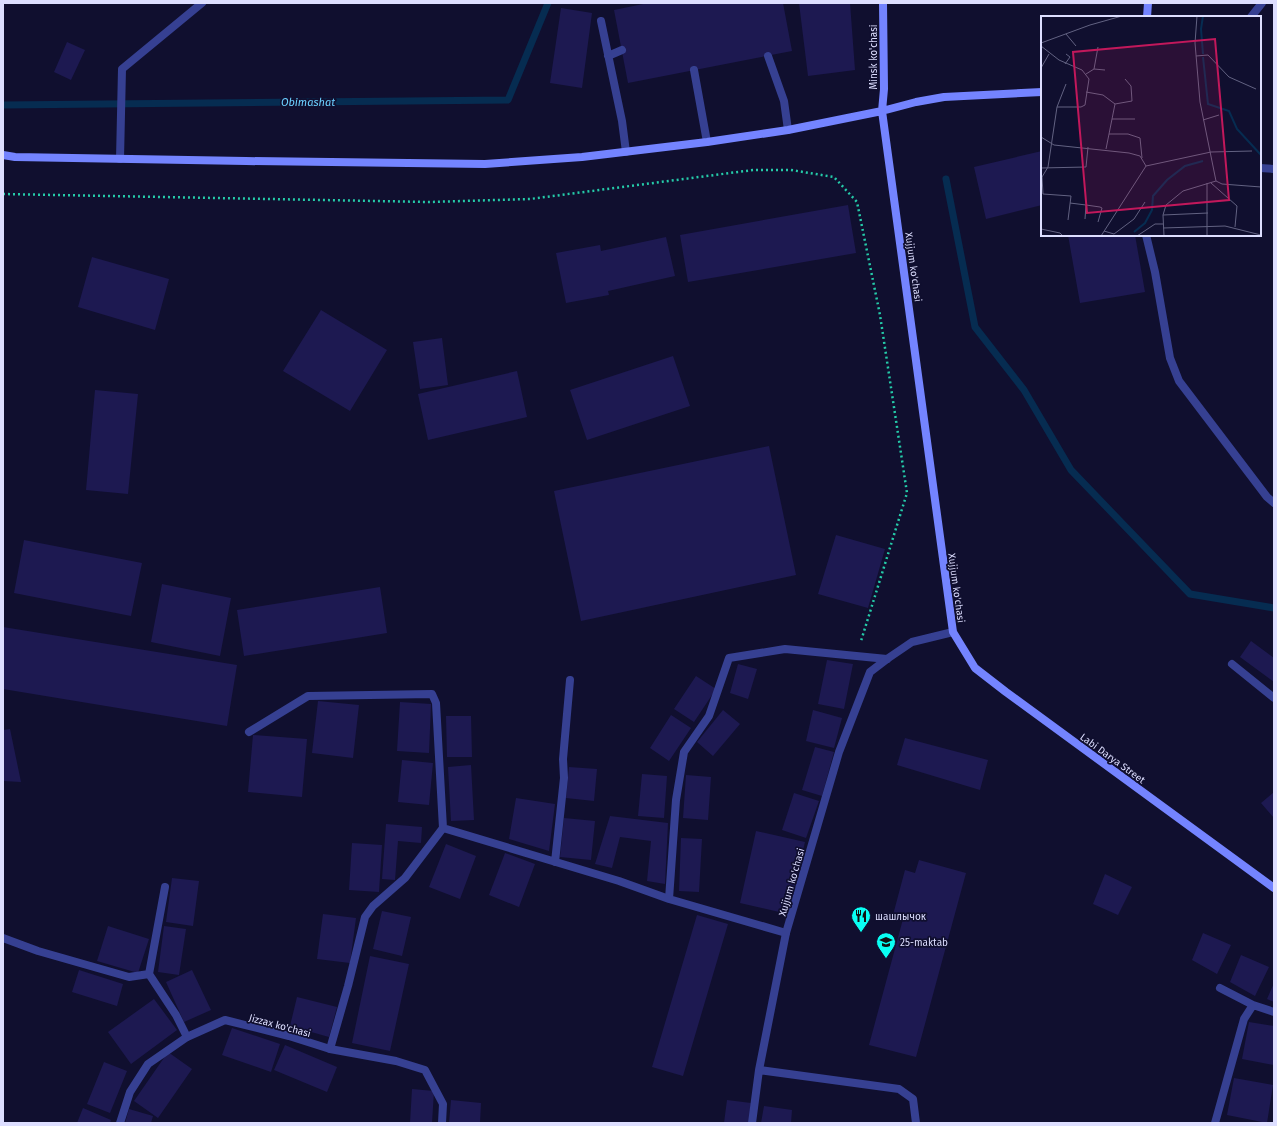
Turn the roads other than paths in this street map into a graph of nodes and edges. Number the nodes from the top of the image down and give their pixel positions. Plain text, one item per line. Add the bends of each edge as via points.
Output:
1 (202, 3) edge
2 (883, 3) edge
3 (1148, 3) edge
4 (1262, 3) edge
5 (1147, 16) edge
6 (1252, 16) edge
7 (601, 21) dead end
8 (622, 50) dead end
9 (608, 56) junction
10 (768, 56) dead end
11 (694, 70) dead end
12 (1041, 92) edge
13 (882, 111) junction
14 (788, 130) junction
15 (707, 142) junction
16 (626, 152) junction
17 (3, 155) edge
18 (120, 159) junction
19 (1261, 168) edge
20 (1274, 169) edge
21 (1146, 236) edge
22 (1274, 503) edge
23 (953, 632) junction
24 (887, 659) junction
25 (1232, 664) dead end
26 (570, 680) dead end
27 (1274, 698) edge
28 (249, 732) dead end
29 (443, 828) junction
30 (555, 862) junction
31 (165, 887) dead end
32 (1274, 888) edge
33 (669, 899) junction
34 (786, 934) junction
35 (3, 938) edge
36 (149, 974) junction
37 (1220, 988) dead end
38 (1253, 1004) junction
39 (1274, 1012) edge
40 (187, 1037) junction
41 (330, 1049) junction
42 (759, 1070) junction
43 (120, 1123) edge
44 (442, 1123) edge
45 (752, 1123) edge
46 (916, 1123) edge
47 (1215, 1123) edge

1 - 18 street via 122,69
2 - 13 street, Minsk ko'chasi
3 - 5 street
4 - 6 street
7 - 9 street
8 - 9 street
9 - 16 street
10 - 14 street via 784,101
11 - 15 street
12 - 13 street via 944,97
13 - 14 street
13 - 23 street, Xujjum ko'chasi
14 - 15 street
15 - 16 street
16 - 18 street via 485,164
17 - 18 street
19 - 20 street
21 - 22 street via 1170,358 1179,381
23 - 24 street, Xujjum ko'chasi via 912,642
23 - 32 street, Labi Darya Street via 975,668
24 - 33 street via 785,649 729,658 709,716 684,752 676,800
24 - 34 street, Xujjum ko'chasi via 870,672 839,752
25 - 27 street
26 - 30 street via 563,760 564,778
28 - 29 street via 308,696 432,694 436,702
29 - 30 street
29 - 41 street via 405,878 373,906 365,917
30 - 33 street
31 - 36 street
33 - 34 street
34 - 42 street, Xujjum ko'chasi
35 - 36 street via 128,977
36 - 40 street
37 - 38 street
38 - 39 street
38 - 47 street via 1244,1019
40 - 41 street, Jizzax ko'chasi via 225,1020
40 - 43 street, Jizzax ko'chasi via 148,1064 130,1092
41 - 44 street, Jizzax ko'chasi via 396,1061 425,1070 444,1104
42 - 45 street, Xujjum ko'chasi
42 - 46 street via 899,1089 913,1099

